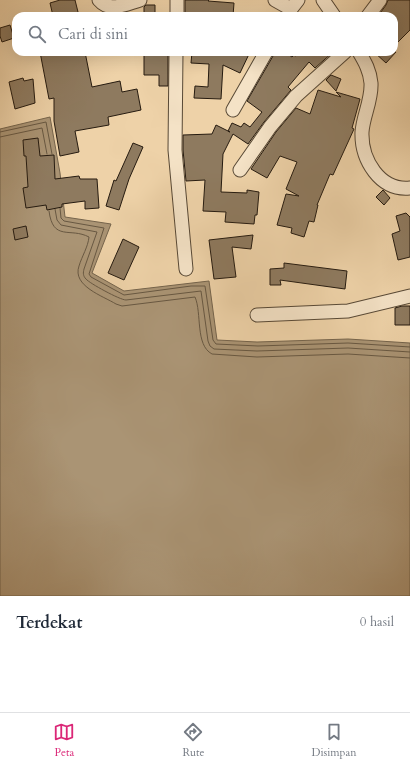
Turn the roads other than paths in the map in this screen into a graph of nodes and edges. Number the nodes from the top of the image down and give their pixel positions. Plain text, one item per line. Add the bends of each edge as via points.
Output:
1 (100, 0) edge
2 (140, 0) edge
3 (177, 0) edge
4 (275, 0) edge
5 (323, 0) edge
6 (380, 0) edge
7 (292, 8) edge
8 (177, 12) edge
9 (331, 12) edge
10 (371, 12) edge
11 (176, 56) edge
12 (264, 56) edge
13 (341, 56) edge
14 (361, 56) edge
15 (232, 110) dead end
16 (240, 170) dead end
17 (410, 188) edge
18 (186, 269) dead end
19 (410, 296) edge
20 (257, 315) dead end

1 - 2 street via 103,5 115,7
3 - 8 street
4 - 7 street
5 - 9 street
6 - 10 street
11 - 18 street via 174,150
12 - 15 street
13 - 16 street via 296,96 270,127
14 - 17 street via 371,82 362,132 363,146 369,163 384,183 398,188
19 - 20 street via 348,311

